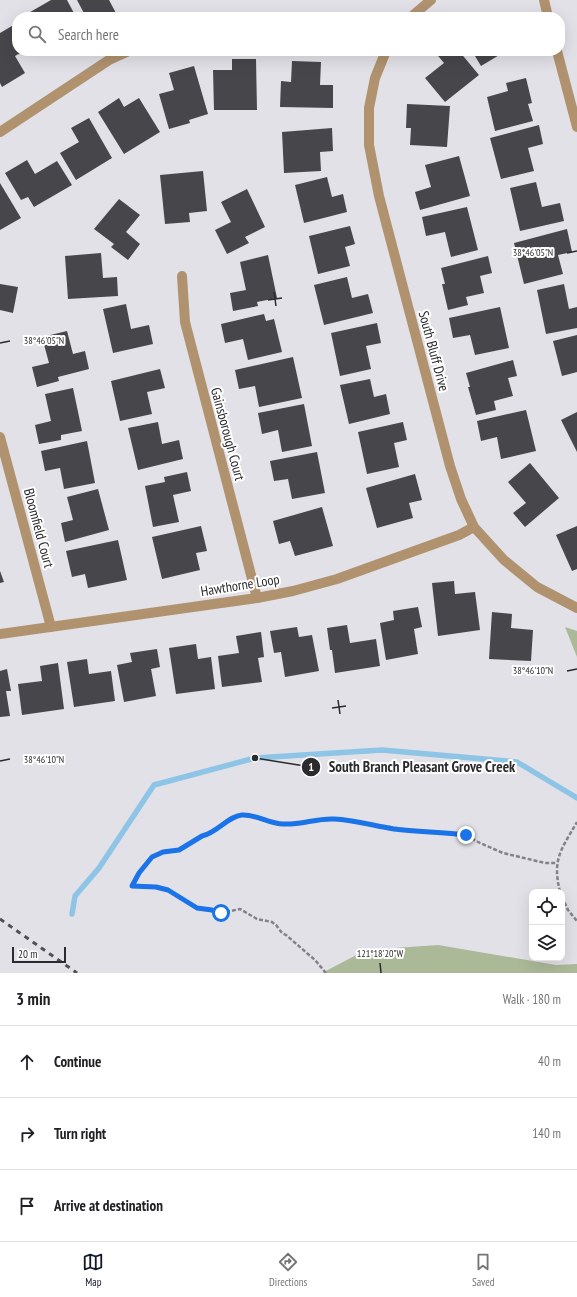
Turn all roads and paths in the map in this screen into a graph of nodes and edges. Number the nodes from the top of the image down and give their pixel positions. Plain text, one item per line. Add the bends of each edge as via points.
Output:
1 (430, 0) edge
2 (544, 0) edge
3 (417, 12) edge
4 (547, 12) edge
5 (118, 56) edge
6 (382, 56) edge
7 (558, 56) edge
8 (577, 127) edge
9 (0, 132) edge
10 (182, 276) dead end
11 (0, 437) edge
12 (474, 526) junction
13 (257, 598) junction
14 (577, 608) edge
15 (51, 627) junction
16 (0, 634) edge
17 (577, 822) edge
18 (557, 863) junction
19 (559, 889) edge
20 (565, 904) edge
21 (577, 921) edge
22 (326, 973) edge

1 - 3 street
2 - 4 street
5 - 9 street
6 - 12 street, South Bluff Drive via 369,108 369,145 379,196 450,466 461,499
7 - 8 street
10 - 13 street, Gainsborough Court via 185,322
11 - 15 street, Bloomfield Court
12 - 13 street, Hawthorne Loop via 459,535 337,579
12 - 14 street, South Bluff Drive via 504,560 536,587
13 - 15 street, Hawthorne Loop
15 - 16 street, Hawthorne Loop
17 - 18 path via 561,849
18 - 19 path
18 - 22 path via 545,863 504,853 466,835 415,831 340,819 277,824 241,815 233,817 179,850 163,852 152,857 132,886 168,890 197,908 221,913 240,909 257,919 272,922
20 - 21 path

